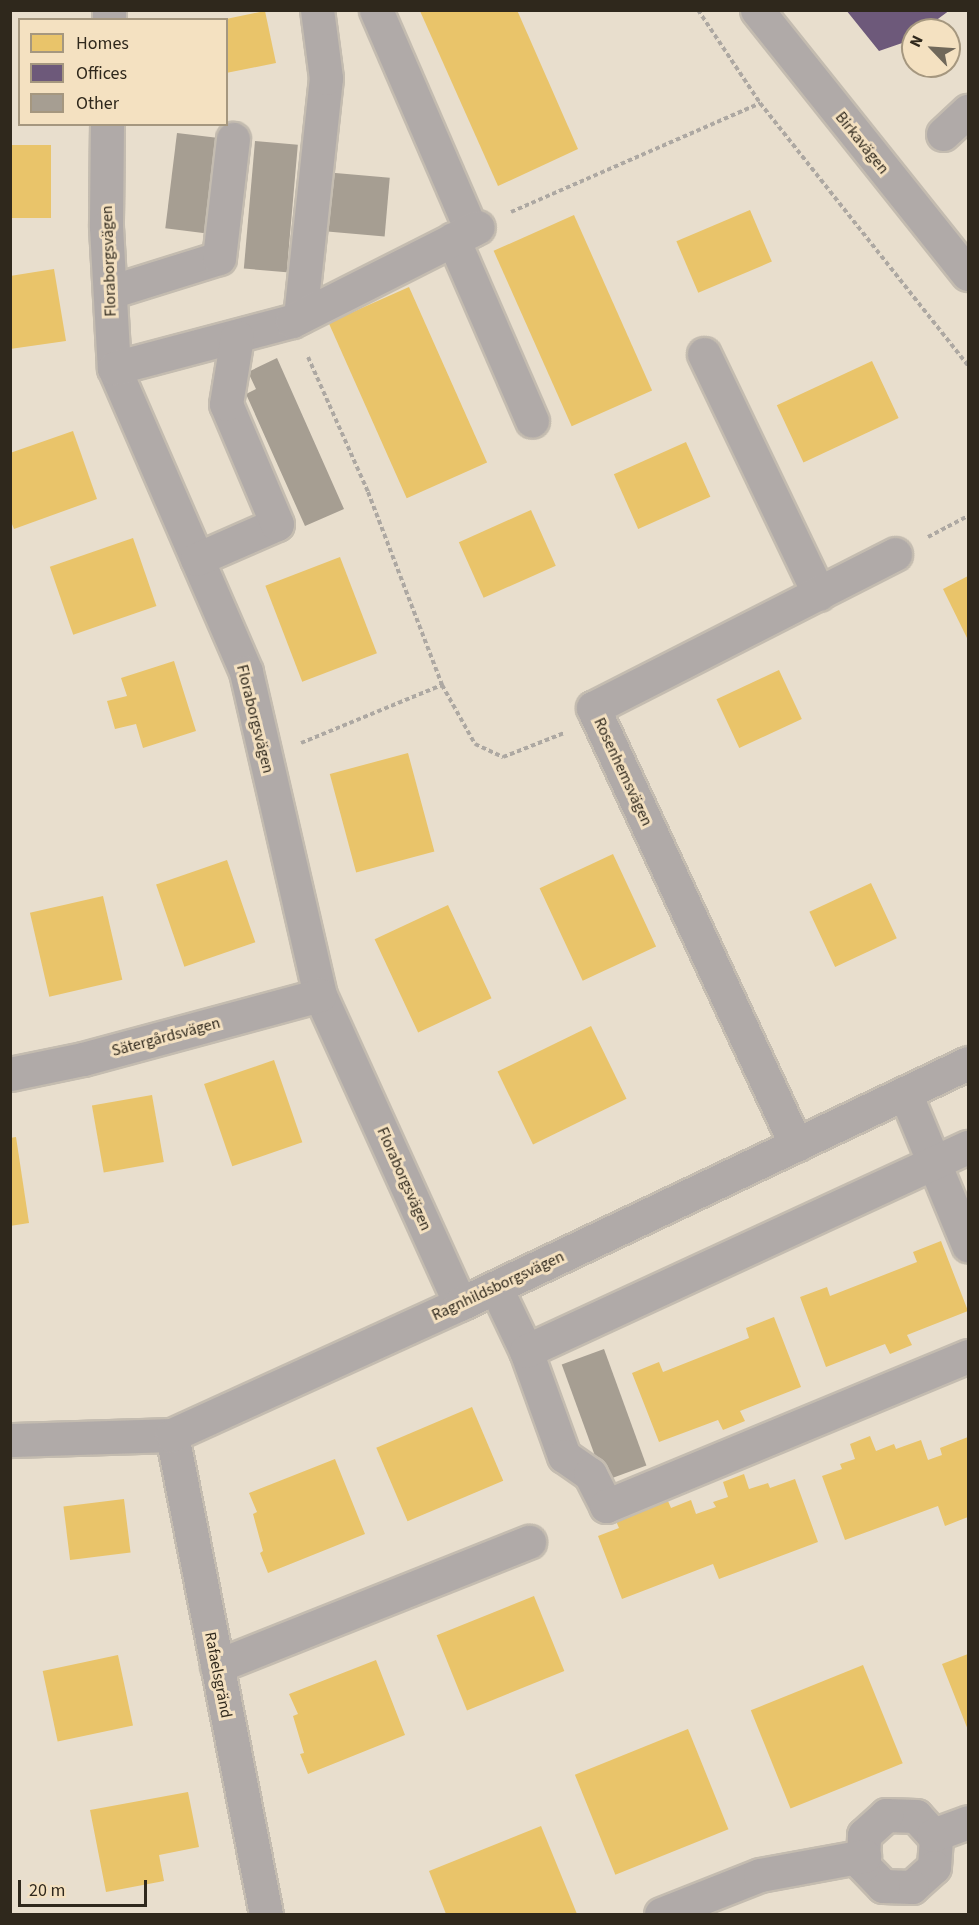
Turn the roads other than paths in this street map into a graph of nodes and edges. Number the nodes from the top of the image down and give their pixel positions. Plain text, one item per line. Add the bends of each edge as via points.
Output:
1 (317, 10) edge
2 (376, 10) edge
3 (757, 10) edge
4 (969, 111) edge
5 (107, 126) edge
6 (944, 134) dead end
7 (233, 140) dead end
8 (467, 232) junction
9 (969, 274) edge
10 (110, 292) junction
11 (296, 319) junction
12 (237, 337) junction
13 (704, 354) dead end
14 (114, 368) junction
15 (532, 421) dead end
16 (895, 554) road end
17 (197, 559) junction
18 (819, 594) junction
19 (320, 996) junction
20 (969, 1063) edge
21 (10, 1074) edge
22 (905, 1093) junction
23 (796, 1145) junction
24 (969, 1147) edge
25 (934, 1163) junction
26 (969, 1245) edge
27 (496, 1288) junction
28 (460, 1304) junction
29 (526, 1351) junction
30 (969, 1356) edge
31 (172, 1436) junction
32 (10, 1440) edge
33 (529, 1542) dead end
34 (217, 1666) junction
35 (969, 1822) edge
36 (933, 1835) junction
37 (864, 1856) junction
38 (266, 1914) edge
39 (661, 1914) edge

1 - 11 street via 326,78
2 - 8 street
3 - 9 street, Birkavägen
4 - 6 street
5 - 10 street, Floraborgsvägen
7 - 10 street via 219,258
8 - 11 street
8 - 15 street
10 - 14 street, Floraborgsvägen
11 - 12 street
12 - 14 street
12 - 17 street via 226,404 278,524
13 - 18 street
14 - 17 street, Floraborgsvägen
16 - 18 street, Rosenhemsvägen
17 - 19 street, Floraborgsvägen via 246,672
18 - 23 street, Rosenhemsvägen via 593,708
19 - 21 street, Sätergårdsvägen via 82,1059
19 - 28 street, Floraborgsvägen
20 - 22 street, Ragnhildsborgsvägen
22 - 23 street, Ragnhildsborgsvägen
22 - 25 street
23 - 27 street, Ragnhildsborgsvägen
24 - 25 street
25 - 26 street
25 - 29 street
27 - 28 street, Ragnhildsborgsvägen
27 - 29 street
28 - 31 street, Ragnhildsborgsvägen
29 - 30 street via 564,1456 590,1474 606,1506
31 - 32 street, Ragnhildsborgsvägen
31 - 34 street, Rafaelsgränd
33 - 34 street
34 - 38 street, Rafaelsgränd
35 - 36 street
36 - 37 street via 916,1816 886,1815 864,1835
36 - 37 street via 934,1867 912,1887 883,1886 863,1864
37 - 39 street via 760,1875

